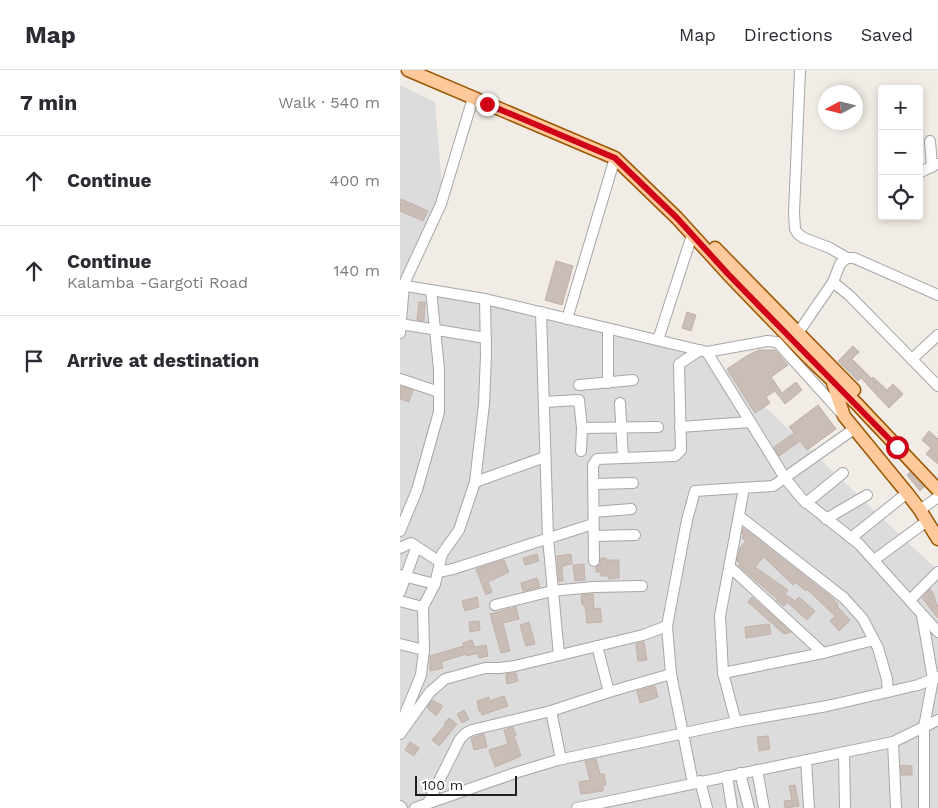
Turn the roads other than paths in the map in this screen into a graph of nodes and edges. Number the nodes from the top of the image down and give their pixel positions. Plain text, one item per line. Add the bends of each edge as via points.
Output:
1 (408, 70) edge
2 (800, 70) edge
3 (427, 73) edge
4 (473, 98) junction
5 (930, 141) dead end
6 (615, 158) junction
7 (935, 165) edge
8 (923, 171) edge
9 (692, 235) junction
10 (847, 258) junction
11 (833, 282) junction
12 (402, 284) edge
13 (431, 290) junction
14 (938, 296) edge
15 (485, 299) junction
16 (541, 312) junction
17 (567, 319) junction
18 (400, 327) edge
19 (608, 329) junction
20 (436, 331) junction
21 (938, 335) edge
22 (486, 338) junction
23 (788, 338) junction
24 (658, 340) junction
25 (704, 351) junction
26 (912, 359) junction
27 (400, 379) edge
28 (633, 380) dead end
29 (832, 381) junction
30 (608, 383) junction
31 (579, 385) dead end
32 (938, 386) edge
33 (439, 392) junction
34 (544, 402) junction
35 (620, 403) dead end
36 (844, 416) junction
37 (750, 422) junction
38 (622, 427) junction
39 (658, 427) dead end
40 (680, 427) junction
41 (582, 428) junction
42 (854, 429) junction
43 (581, 451) dead end
44 (545, 457) junction
45 (623, 457) junction
46 (843, 473) dead end
47 (785, 478) junction
48 (475, 482) junction
49 (938, 482) edge
50 (633, 483) dead end
51 (594, 484) junction
52 (744, 488) junction
53 (938, 490) edge
54 (907, 493) junction
55 (867, 495) dead end
56 (938, 497) edge
57 (806, 503) junction
58 (632, 509) dead end
59 (920, 510) junction
60 (594, 512) junction
61 (740, 516) junction
62 (826, 519) junction
63 (927, 521) junction
64 (593, 524) junction
65 (400, 531) edge
66 (635, 535) dead end
67 (594, 536) junction
68 (548, 538) junction
69 (851, 538) junction
70 (938, 540) edge
71 (400, 548) edge
72 (416, 548) junction
73 (874, 560) junction
74 (594, 561) dead end
75 (730, 566) junction
76 (439, 567) junction
77 (938, 572) edge
78 (403, 575) edge
79 (436, 584) junction
80 (642, 586) dead end
81 (552, 591) junction
82 (400, 592) edge
83 (910, 600) junction
84 (400, 601) edge
85 (495, 605) dead end
86 (422, 607) junction
87 (922, 614) junction
88 (667, 626) junction
89 (938, 632) edge
90 (874, 640) junction
91 (400, 644) edge
92 (597, 646) junction
93 (424, 650) junction
94 (823, 653) junction
95 (559, 655) junction
96 (723, 673) junction
97 (671, 674) junction
98 (936, 678) edge
99 (609, 692) junction
100 (888, 692) junction
101 (551, 711) junction
102 (938, 720) edge
103 (736, 722) junction
104 (400, 726) edge
105 (924, 727) junction
106 (683, 733) junction
107 (400, 734) edge
108 (893, 742) junction
109 (844, 752) junction
110 (562, 759) junction
111 (806, 760) junction
112 (757, 770) junction
113 (740, 773) junction
114 (727, 776) junction
115 (696, 782) junction
116 (430, 802) junction
117 (415, 808) edge
118 (577, 808) edge
119 (707, 808) edge
120 (732, 808) edge
121 (749, 808) edge
122 (764, 808) edge
123 (809, 808) edge
124 (845, 808) edge
125 (896, 808) edge
126 (924, 808) edge

1 - 3 main road
2 - 10 street via 796,229 804,238
3 - 4 main road
3 - 23 main road via 616,152 640,171
4 - 6 main road
4 - 12 street via 441,204
5 - 7 street
6 - 9 main road
6 - 17 street
7 - 8 street
9 - 23 main road
9 - 24 street
10 - 11 street via 840,264
10 - 14 street via 854,258
11 - 23 street
11 - 26 street
12 - 13 street
12 - 18 street
13 - 15 street
13 - 20 street
15 - 16 street
15 - 22 street
16 - 17 street
16 - 34 street
17 - 19 street
18 - 20 street
19 - 24 street
19 - 30 street
20 - 22 street
20 - 33 street
21 - 26 street
22 - 48 street via 484,404
23 - 25 street
23 - 29 main road
23 - 36 street
23 - 49 main road via 862,398
24 - 25 street
25 - 37 street
25 - 40 street via 679,364
26 - 32 street
27 - 33 street
28 - 30 street
29 - 36 main road
29 - 53 main road
30 - 31 street
33 - 65 street via 439,412 417,490
34 - 41 street via 580,400
34 - 44 street
35 - 38 street
36 - 42 main road
37 - 40 street
37 - 47 street
38 - 39 street
38 - 41 street
38 - 45 street
40 - 45 street via 681,450 675,456
41 - 43 street
42 - 47 street
42 - 54 main road
44 - 48 street
44 - 68 street
45 - 51 street via 597,459 593,465
46 - 57 street
47 - 52 street via 773,486
47 - 57 street
48 - 76 street via 459,530 442,554
50 - 51 street
51 - 60 street
52 - 61 street
52 - 88 street via 695,491
54 - 59 main road
54 - 69 street
55 - 62 street
56 - 59 street
57 - 62 street
58 - 60 street
59 - 63 main road
60 - 64 street
61 - 75 street
61 - 90 street via 844,598 863,619
62 - 69 street
63 - 70 main road
63 - 73 street
64 - 67 street
64 - 68 street
66 - 67 street
67 - 74 street
68 - 76 street via 453,570
68 - 81 street
69 - 73 street
71 - 72 street via 411,543
72 - 76 street
72 - 78 street
73 - 83 street
75 - 94 street
75 - 96 street via 720,616
76 - 79 street
77 - 83 street
78 - 79 street
78 - 82 street
79 - 86 street
80 - 81 street
81 - 85 street
81 - 95 street
83 - 87 street
84 - 86 street
86 - 93 street
87 - 89 street
87 - 98 street
88 - 92 street
88 - 97 street
90 - 94 street
90 - 100 street
91 - 93 street
92 - 95 street
92 - 99 street
93 - 104 street via 421,675
94 - 96 street
95 - 107 street via 515,666 485,668 445,679 430,692
96 - 103 street
97 - 99 street
97 - 106 street
98 - 100 street via 918,686
98 - 105 street
99 - 101 street
100 - 103 street
101 - 110 street
101 - 116 street via 466,733 460,739
102 - 105 street
103 - 106 street
105 - 108 street
105 - 126 street
106 - 110 street
106 - 115 street
108 - 109 street
108 - 125 street
109 - 111 street
109 - 124 street
110 - 116 street
111 - 112 street
111 - 123 street
112 - 113 street
112 - 122 street
113 - 114 street
113 - 121 street
114 - 115 street
114 - 120 street
115 - 118 street
115 - 119 street
116 - 117 street

